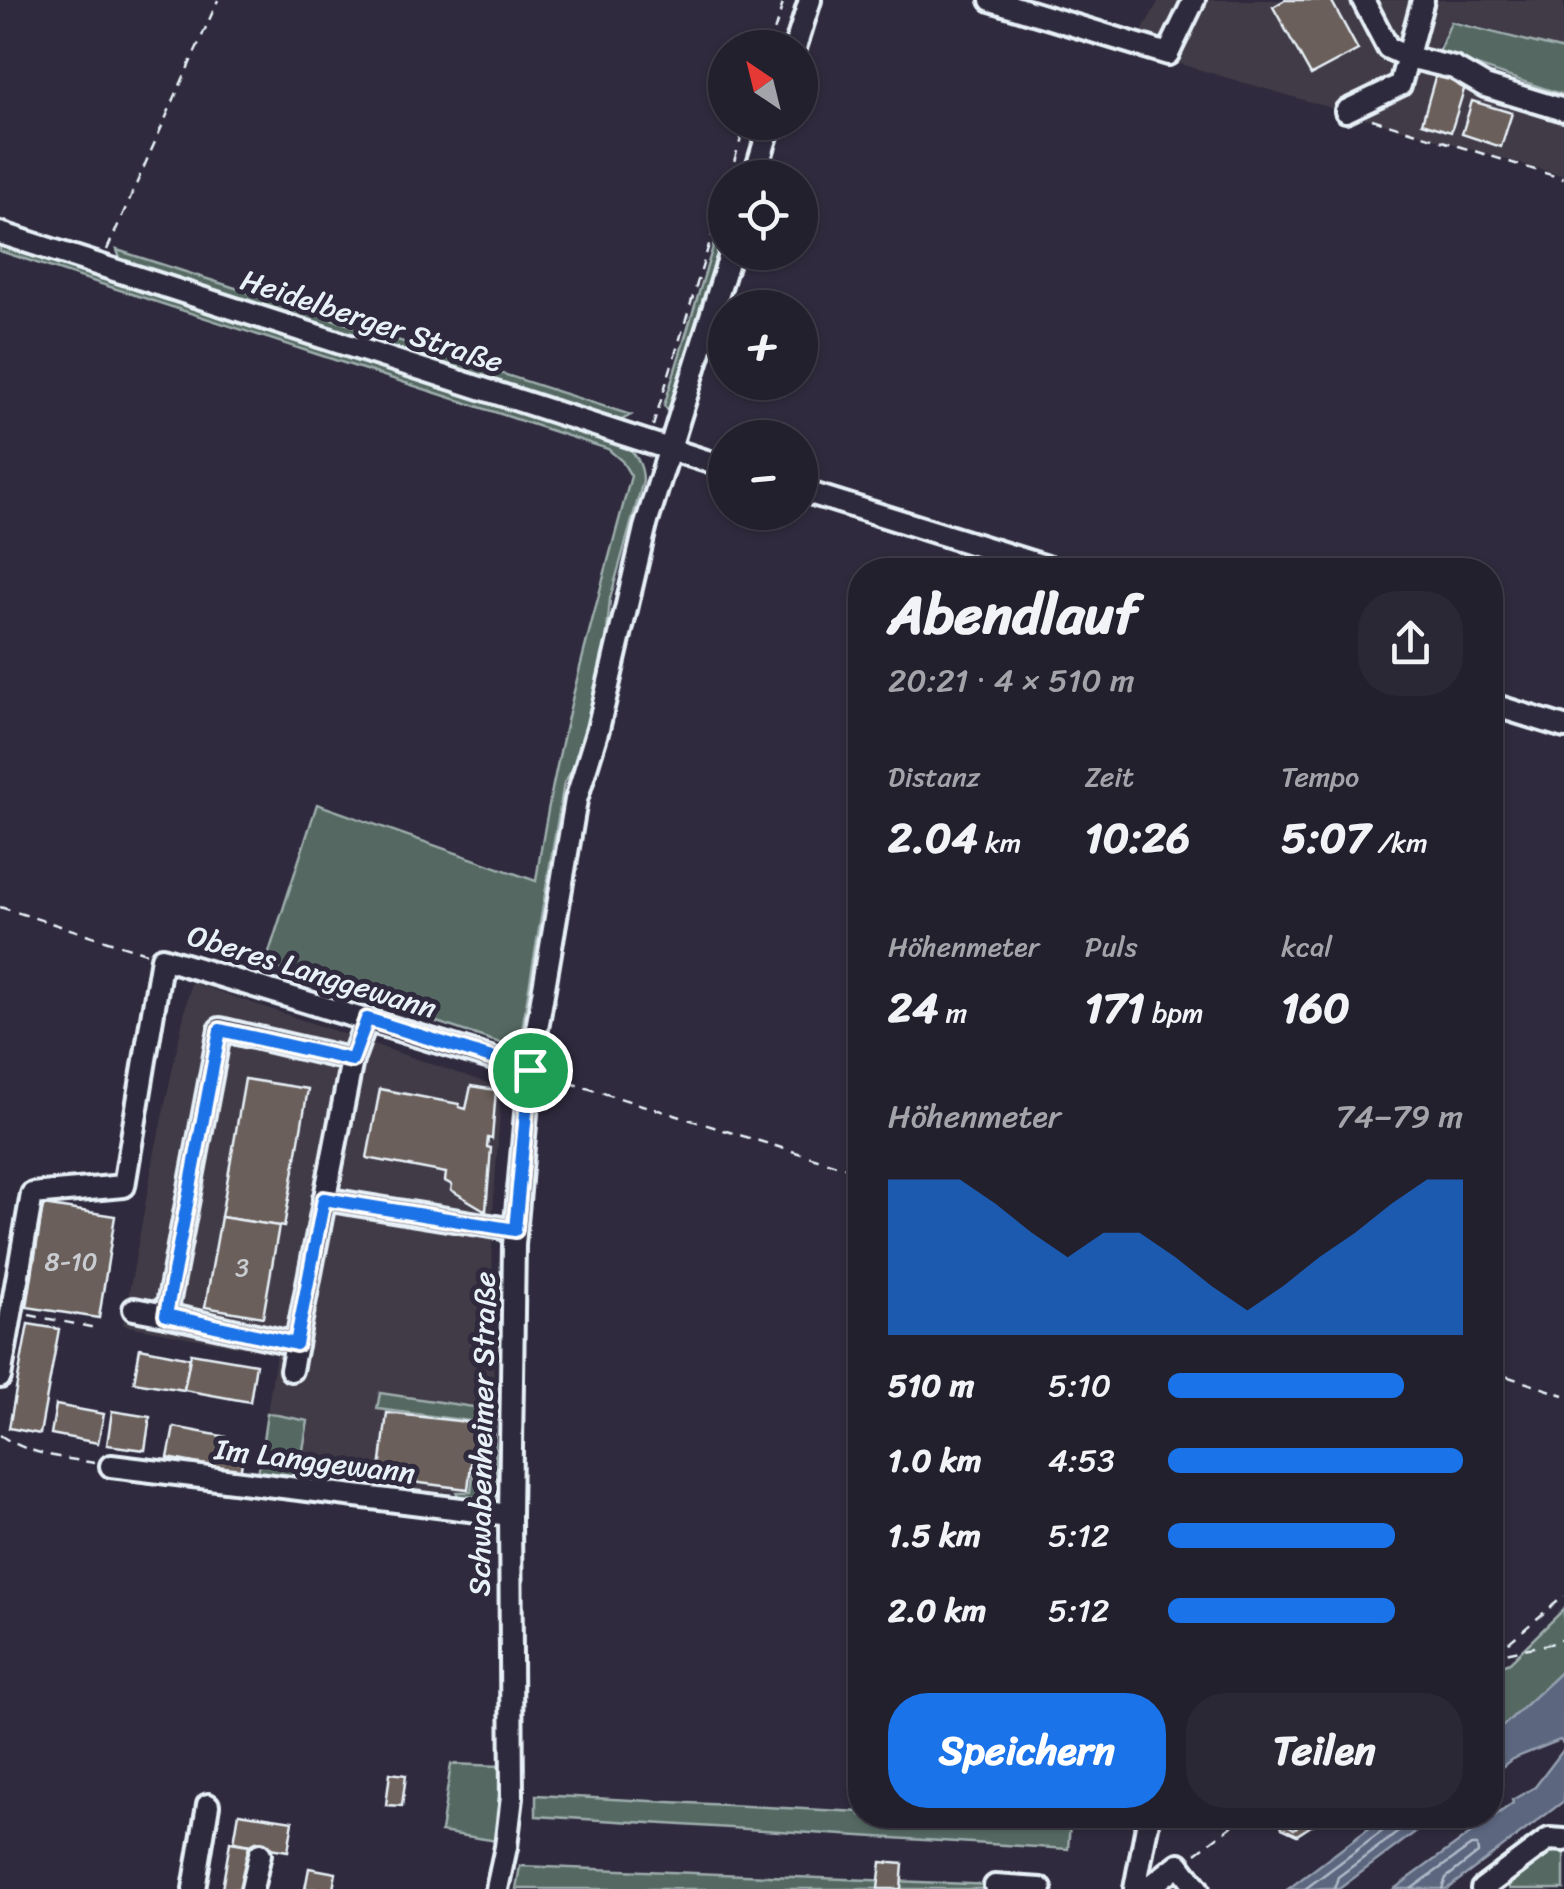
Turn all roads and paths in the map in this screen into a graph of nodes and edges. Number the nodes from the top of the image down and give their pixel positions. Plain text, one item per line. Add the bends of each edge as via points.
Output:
1 (218, 0) edge
2 (784, 0) edge
3 (810, 0) edge
4 (991, 0) edge
5 (1194, 0) edge
6 (1363, 0) edge
7 (1423, 0) edge
8 (775, 30) edge
9 (801, 30) edge
10 (1408, 57) junction
11 (1564, 110) edge
12 (1346, 111) dead end
13 (1371, 119) dead end
14 (1564, 179) edge
15 (0, 233) edge
16 (708, 249) edge
17 (100, 265) junction
18 (724, 270) edge
19 (648, 442) junction
20 (669, 449) junction
21 (708, 462) edge
22 (818, 496) edge
23 (1018, 558) edge
24 (1503, 708) edge
25 (1564, 728) edge
26 (0, 907) edge
27 (162, 958) junction
28 (367, 1019) junction
29 (352, 1060) junction
30 (530, 1070) junction
31 (848, 1168) edge
32 (324, 1199) junction
33 (515, 1230) junction
34 (134, 1308) dead end
35 (12, 1311) junction
36 (166, 1315) junction
37 (96, 1328) dead end
38 (296, 1344) junction
39 (291, 1370) dead end
40 (1503, 1375) edge
41 (0, 1377) edge
42 (1564, 1395) edge
43 (0, 1435) edge
44 (111, 1466) joint
45 (510, 1516) junction
46 (1564, 1596) edge
47 (1564, 1638) edge
48 (1503, 1646) edge
49 (1503, 1653) edge
50 (208, 1804) dead end
51 (1147, 1828) edge
52 (1229, 1828) edge
53 (1559, 1836) edge
54 (260, 1854) dead end
55 (1179, 1864) junction
56 (996, 1886) dead end
57 (194, 1889) edge
58 (252, 1889) edge
59 (497, 1889) edge
60 (1041, 1889) edge
61 (1135, 1889) edge
62 (1147, 1889) edge
63 (1198, 1889) edge
64 (1482, 1889) edge

1 - 17 path
2 - 8 path
3 - 9 street
4 - 5 street via 1168,54
6 - 10 street via 1388,48
7 - 10 street
10 - 11 street
10 - 12 street via 1400,85
13 - 14 path
15 - 17 street, Heidelberger Straße
16 - 19 path
17 - 19 street, Heidelberger Straße
18 - 20 street, Schwabenheimer Straße
19 - 20 street, Heidelberger Straße
20 - 21 street, Heidelberger Straße
20 - 30 street, Schwabenheimer Straße via 576,800
22 - 23 street
24 - 25 street
26 - 27 path
27 - 28 street, Oberes Langgewann
27 - 35 street, Oberes Langgewann via 124,1186 32,1194
28 - 29 street
28 - 30 street, Oberes Langgewann
29 - 32 street
29 - 36 street via 220,1030
30 - 31 path
30 - 33 street, Schwabenheimer Straße
32 - 33 street
32 - 38 street
33 - 45 street, Schwabenheimer Straße
34 - 36 street
35 - 37 path
35 - 41 street, Oberes Langgewann
36 - 38 street
38 - 39 street
40 - 42 path
43 - 44 path via 48,1455
44 - 45 street, Im Langgewann
45 - 59 street, Schwabenheimer Straße via 512,1796
46 - 48 path
47 - 49 path
50 - 57 street
51 - 61 street
52 - 55 path
53 - 64 street
54 - 58 street
55 - 62 street
55 - 63 street
56 - 60 street

